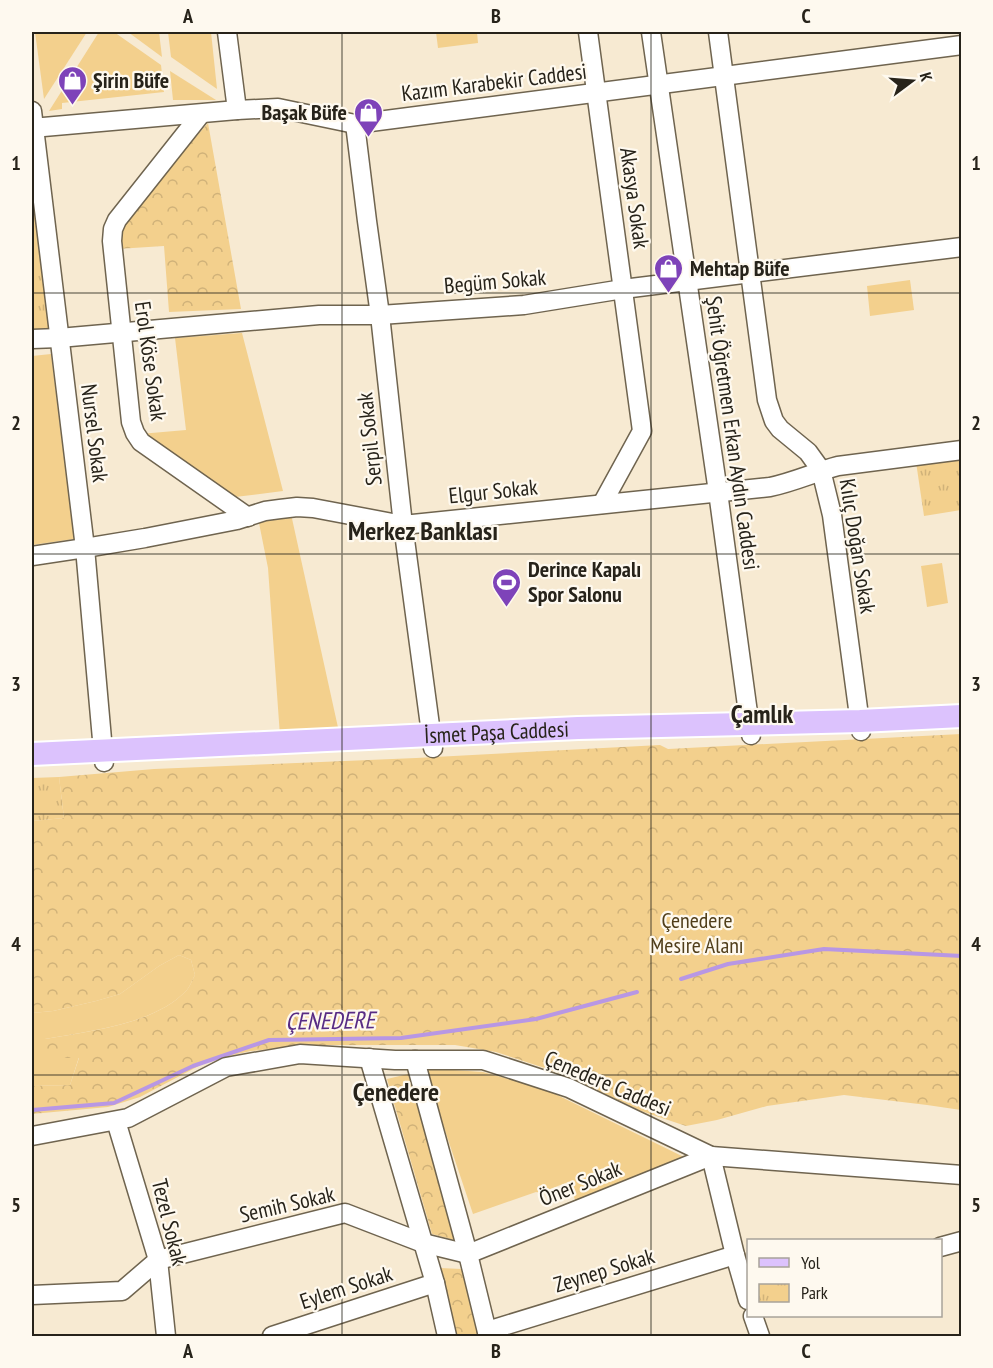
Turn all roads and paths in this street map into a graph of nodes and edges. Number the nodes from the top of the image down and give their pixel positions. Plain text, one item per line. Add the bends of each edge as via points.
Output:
1 (227, 32) edge
2 (588, 32) edge
3 (651, 32) edge
4 (718, 32) edge
5 (962, 45) edge
6 (724, 76) junction
7 (659, 85) junction
8 (596, 93) junction
9 (237, 111) junction
10 (201, 114) junction
11 (32, 122) edge
12 (356, 124) junction
13 (962, 247) edge
14 (751, 273) junction
15 (687, 281) junction
16 (623, 289) junction
17 (380, 315) junction
18 (121, 333) junction
19 (59, 338) junction
20 (32, 339) edge
21 (962, 450) edge
22 (821, 470) junction
23 (718, 492) junction
24 (602, 504) junction
25 (248, 517) junction
26 (403, 525) junction
27 (85, 548) junction
28 (32, 556) edge
29 (962, 716) edge
30 (860, 726) junction
31 (962, 728) edge
32 (750, 729) junction
33 (432, 741) junction
34 (32, 754) edge
35 (103, 757) junction
36 (32, 766) edge
37 (369, 1058) junction
38 (415, 1060) junction
39 (116, 1120) junction
40 (32, 1136) edge
41 (711, 1156) junction
42 (962, 1175) edge
43 (962, 1242) edge
44 (423, 1243) junction
45 (942, 1247) edge
46 (468, 1254) junction
47 (735, 1255) junction
48 (158, 1260) junction
49 (435, 1283) junction
50 (747, 1293) edge
51 (32, 1295) edge
52 (753, 1317) edge
53 (487, 1334) edge
54 (166, 1336) edge
55 (272, 1336) edge
56 (447, 1336) edge
57 (759, 1336) edge

1 - 9 street
2 - 8 street, Akasya Sokak
3 - 7 street, Şehit Öğretmen Erkan Aydın Caddesi
4 - 6 street, Kılıç Doğan Sokak
5 - 6 street, Kazım Karabekir Caddesi
6 - 7 street, Kazım Karabekir Caddesi
6 - 14 street, Kılıç Doğan Sokak
7 - 8 street, Kazım Karabekir Caddesi
7 - 15 street, Şehit Öğretmen Erkan Aydın Caddesi
8 - 12 street, Kazım Karabekir Caddesi
8 - 16 street, Akasya Sokak
9 - 10 street, Kazım Karabekir Caddesi
9 - 12 street, Kazım Karabekir Caddesi via 278,108
10 - 11 street, Kazım Karabekir Caddesi
10 - 18 street, Erol Köse Sokak via 113,229
11 - 19 street, Nursel Sokak
12 - 17 street, Serpil Sokak
13 - 14 street, Begüm Sokak
14 - 15 street, Begüm Sokak
14 - 22 street, Kılıç Doğan Sokak via 770,412 780,429 808,452
15 - 16 street, Begüm Sokak
15 - 23 street, Şehit Öğretmen Erkan Aydın Caddesi
16 - 17 street, Begüm Sokak via 524,305
16 - 24 street, Akasya Sokak via 642,431
17 - 18 street, Begüm Sokak via 319,315
17 - 26 street, Serpil Sokak
18 - 19 street, Begüm Sokak
18 - 25 street, Erol Köse Sokak via 131,422 141,442
19 - 20 street, Begüm Sokak
19 - 27 street, Nursel Sokak
21 - 22 street, Elgur Sokak
22 - 23 street, Elgur Sokak via 770,488
22 - 30 street, Kılıç Doğan Sokak via 832,514
23 - 24 street, Elgur Sokak
23 - 32 street, Şehit Öğretmen Erkan Aydın Caddesi
24 - 26 street, Elgur Sokak
25 - 26 street, Elgur Sokak via 297,507
25 - 27 street, Elgur Sokak
26 - 33 street, Serpil Sokak
27 - 28 street, Elgur Sokak
27 - 35 street, Nursel Sokak
29 - 30 main road, İsmet Paşa Caddesi
30 - 31 main road, İsmet Paşa Caddesi
30 - 32 main road, İsmet Paşa Caddesi
32 - 33 main road, İsmet Paşa Caddesi via 578,728
33 - 35 main road, İsmet Paşa Caddesi
34 - 35 main road, İsmet Paşa Caddesi
35 - 36 main road, İsmet Paşa Caddesi
37 - 38 street, Çenedere Caddesi
37 - 39 street, Çenedere Caddesi via 300,1054 226,1067 128,1118
37 - 44 street
38 - 41 street, Çenedere Caddesi via 483,1060 569,1088
38 - 46 street
39 - 40 street, Çenedere Caddesi
39 - 48 street, Tezel Sokak
41 - 42 street, Çenedere Caddesi
41 - 46 street, Öner Sokak
41 - 47 street
43 - 45 street
44 - 46 street, Semih Sokak
44 - 48 street, Semih Sokak via 345,1213
44 - 49 street
46 - 53 street
47 - 50 street
47 - 53 street, Zeynep Sokak
48 - 51 street via 122,1291
48 - 54 street, Tezel Sokak
49 - 55 street, Eylem Sokak
49 - 56 street
52 - 57 street

